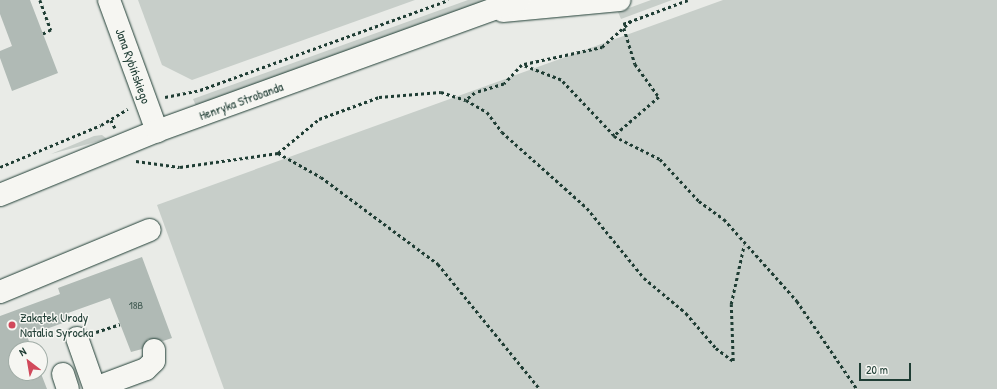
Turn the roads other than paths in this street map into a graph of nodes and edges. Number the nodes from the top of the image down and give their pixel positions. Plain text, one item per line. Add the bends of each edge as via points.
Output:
1 (109, 0) edge
2 (519, 0) edge
3 (619, 0) edge
4 (484, 13) junction
5 (157, 132) junction
6 (0, 195) edge
7 (150, 230) dead end
8 (0, 292) edge
9 (77, 338) road end
10 (154, 350) dead end
11 (95, 388) edge

1 - 5 street, Jana Rybińskiego
2 - 4 street, Henryka Strobanda
3 - 4 street, Henryka Strobanda
4 - 5 street, Henryka Strobanda
5 - 6 street, Henryka Strobanda
7 - 8 street
9 - 11 street
10 - 11 street via 154,361 146,369

